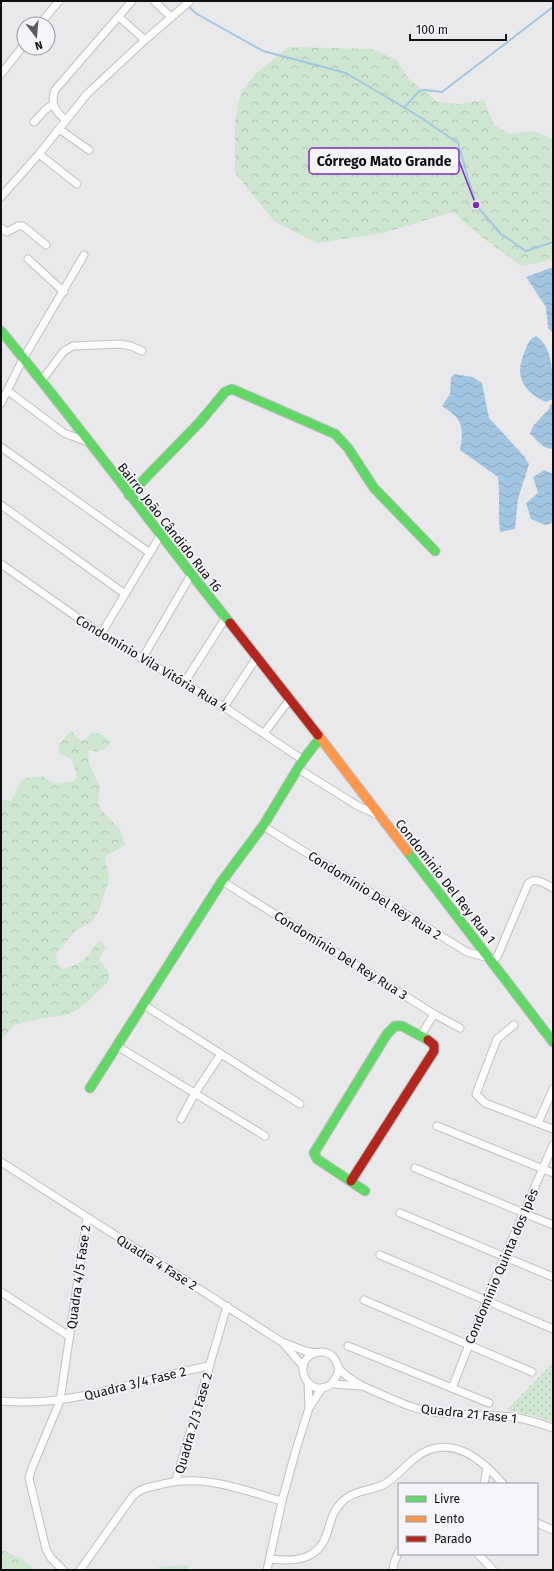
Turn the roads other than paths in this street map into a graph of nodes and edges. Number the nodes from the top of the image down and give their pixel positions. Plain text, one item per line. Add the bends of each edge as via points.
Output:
1 (59, 1) edge
2 (132, 1) edge
3 (154, 1) edge
4 (190, 1) edge
5 (47, 16) edge
6 (119, 17) junction
7 (171, 17) junction
8 (145, 40) junction
9 (16, 55) edge
10 (1, 74) edge
11 (53, 104) junction
12 (66, 120) junction
13 (34, 122) dead end
14 (59, 129) junction
15 (89, 150) dead end
16 (39, 154) junction
17 (77, 184) dead end
18 (1, 197) edge
19 (1, 228) edge
20 (46, 245) dead end
21 (84, 255) dead end
22 (28, 259) dead end
23 (64, 292) junction
24 (1, 331) edge
25 (142, 351) dead end
26 (24, 359) junction
27 (42, 380) junction
28 (8, 391) junction
29 (1, 403) edge
30 (88, 442) junction
31 (1, 447) edge
32 (129, 495) junction
33 (1, 505) edge
34 (160, 536) junction
35 (436, 551) dead end
36 (150, 552) junction
37 (1, 564) edge
38 (191, 575) junction
39 (125, 594) junction
40 (225, 618) junction
41 (101, 634) junction
42 (257, 657) junction
43 (142, 659) junction
44 (184, 683) junction
45 (290, 699) junction
46 (224, 706) junction
47 (265, 732) junction
48 (320, 738) junction
49 (303, 760) junction
50 (297, 768) junction
51 (378, 815) junction
52 (262, 826) junction
53 (222, 881) junction
54 (553, 888) edge
55 (491, 960) junction
56 (144, 1005) junction
57 (434, 1014) junction
58 (514, 1025) dead end
59 (460, 1028) dead end
60 (421, 1035) junction
61 (553, 1042) edge
62 (117, 1046) junction
63 (221, 1054) junction
64 (90, 1088) dead end
65 (553, 1089) edge
66 (195, 1093) junction
67 (300, 1104) dead end
68 (181, 1119) dead end
69 (538, 1123) junction
70 (437, 1126) dead end
71 (553, 1129) edge
72 (265, 1136) dead end
73 (553, 1145) edge
74 (1, 1162) edge
75 (415, 1168) dead end
76 (543, 1169) junction
77 (553, 1174) edge
78 (351, 1181) junction
79 (365, 1191) dead end
80 (400, 1213) dead end
81 (523, 1213) junction
82 (87, 1218) junction
83 (553, 1225) edge
84 (380, 1255) dead end
85 (505, 1257) junction
86 (553, 1277) edge
87 (1, 1292) edge
88 (364, 1300) dead end
89 (486, 1300) junction
90 (227, 1306) junction
91 (553, 1329) edge
92 (69, 1336) junction
93 (282, 1342) junction
94 (468, 1344) junction
95 (348, 1346) dead end
96 (314, 1353) junction
97 (209, 1366) junction
98 (303, 1366) junction
99 (339, 1368) junction
100 (532, 1372) dead end
101 (308, 1382) junction
102 (333, 1384) junction
103 (364, 1387) junction
104 (322, 1388) junction
105 (452, 1388) junction
106 (1, 1401) edge
107 (60, 1401) junction
108 (489, 1403) dead end
109 (309, 1408) junction
110 (553, 1428) edge
111 (487, 1468) junction
112 (176, 1480) junction
113 (484, 1483) edge
114 (502, 1483) edge
115 (282, 1501) junction
116 (538, 1523) edge
117 (553, 1530) edge
118 (398, 1553) edge
119 (481, 1556) edge
120 (271, 1559) junction
121 (63, 1570) edge
122 (80, 1570) edge
123 (267, 1570) edge
124 (393, 1570) edge
125 (493, 1570) edge

1 - 5 street
2 - 6 street
3 - 7 street
4 - 7 street
6 - 8 street
6 - 11 street via 62,80 55,90
7 - 8 street
8 - 12 street via 88,94
9 - 10 street
11 - 12 street via 56,112
11 - 13 street
12 - 14 street
14 - 15 street
14 - 16 street
16 - 17 street
16 - 18 street
19 - 20 street via 7,232 23,226
21 - 23 street
22 - 23 street
23 - 26 street
24 - 26 street, Bairro João Cândido Rua 16
25 - 27 street via 120,344 73,346 64,351
26 - 27 street, Bairro João Cândido Rua 16
26 - 28 street
27 - 30 street, Bairro João Cândido Rua 16
28 - 29 street
28 - 30 street via 64,433
30 - 32 street, Bairro João Cândido Rua 16
31 - 36 street
32 - 34 street, Bairro João Cândido Rua 16
32 - 35 street via 226,392 232,389 335,434 348,448 374,488
33 - 39 street
34 - 36 street
34 - 38 street, Bairro João Cândido Rua 16
36 - 39 street
37 - 41 street, Condomínio Vila Vitória Rua 4
38 - 40 street, Bairro João Cândido Rua 16
38 - 43 street
39 - 41 street
40 - 42 street, Bairro João Cândido Rua 16
40 - 44 street
41 - 43 street, Condomínio Vila Vitória Rua 4
42 - 45 street, Bairro João Cândido Rua 16
42 - 46 street
43 - 44 street, Condomínio Vila Vitória Rua 4
44 - 46 street, Condomínio Vila Vitória Rua 4
45 - 47 street
45 - 48 street, Bairro João Cândido Rua 16
46 - 47 street, Condomínio Vila Vitória Rua 4
47 - 49 street, Condomínio Vila Vitória Rua 4
48 - 49 street
48 - 51 street, Condominio Del Rey Rua 1
49 - 50 street
50 - 51 street, Condominio Del Rey Rua 1 via 358,806
50 - 52 street
51 - 55 street, Condominio Del Rey Rua 1
52 - 53 street
52 - 55 street, Condomínio Del Rey Rua 2 via 467,952
53 - 56 street
53 - 57 street, Condomínio Del Rey Rua 3
54 - 55 street via 532,880 528,884 498,955
55 - 61 street, Condominio Del Rey Rua 1
56 - 62 street
56 - 63 street
57 - 59 street, Condomínio Del Rey Rua 3
57 - 60 street
58 - 69 street via 497,1040 476,1094 485,1103
60 - 78 street via 433,1043 434,1051
60 - 78 street via 402,1026 395,1026 390,1030 315,1150 314,1156 317,1159
62 - 64 street
62 - 66 street
63 - 66 street
63 - 67 street
65 - 69 street
66 - 68 street
66 - 72 street
69 - 71 street
70 - 76 street
73 - 76 street, Condomínio Quinta dos Ipês
74 - 82 street, Quadra 4 Fase 2
75 - 81 street
76 - 77 street
76 - 81 street, Condomínio Quinta dos Ipês
78 - 79 street
80 - 85 street
81 - 83 street
81 - 85 street, Condomínio Quinta dos Ipês
82 - 90 street, Quadra 4 Fase 2
82 - 92 street, Quadra 4/5 Fase 2
84 - 89 street
85 - 86 street
85 - 89 street, Condomínio Quinta dos Ipês
87 - 92 street
88 - 94 street
89 - 91 street
89 - 94 street, Condomínio Quinta dos Ipês
90 - 93 street, Quadra 4 Fase 2
90 - 97 street, Quadra 2/3 Fase 2
92 - 107 street, Quadra 4/5 Fase 2
93 - 96 street
93 - 98 street
94 - 100 street
94 - 105 street, Condomínio Quinta dos Ipês
95 - 105 street
96 - 98 street
96 - 99 street via 331,1354
97 - 107 street, Quadra 3/4 Fase 2
97 - 112 street, Quadra 2/3 Fase 2
98 - 101 street
99 - 102 street
99 - 103 street, Quadra 21 Fase 1
101 - 104 street
101 - 109 street
102 - 103 street, Quadra 21 Fase 1
102 - 104 street
103 - 110 street, Quadra 21 Fase 1 via 425,1410 512,1417
104 - 109 street
105 - 108 street
106 - 107 street, Quadra 3/4 Fase 2
107 - 121 street, Quadra 4/5 Fase 2 via 29,1478 46,1549
109 - 115 street
111 - 113 street
111 - 114 street
111 - 120 street via 460,1449 441,1448 425,1452 385,1483 345,1498 332,1514 325,1539 314,1553 297,1561
112 - 115 street via 213,1482
112 - 122 street via 136,1493
115 - 120 street
116 - 117 street
118 - 124 street
119 - 125 street
120 - 123 street

